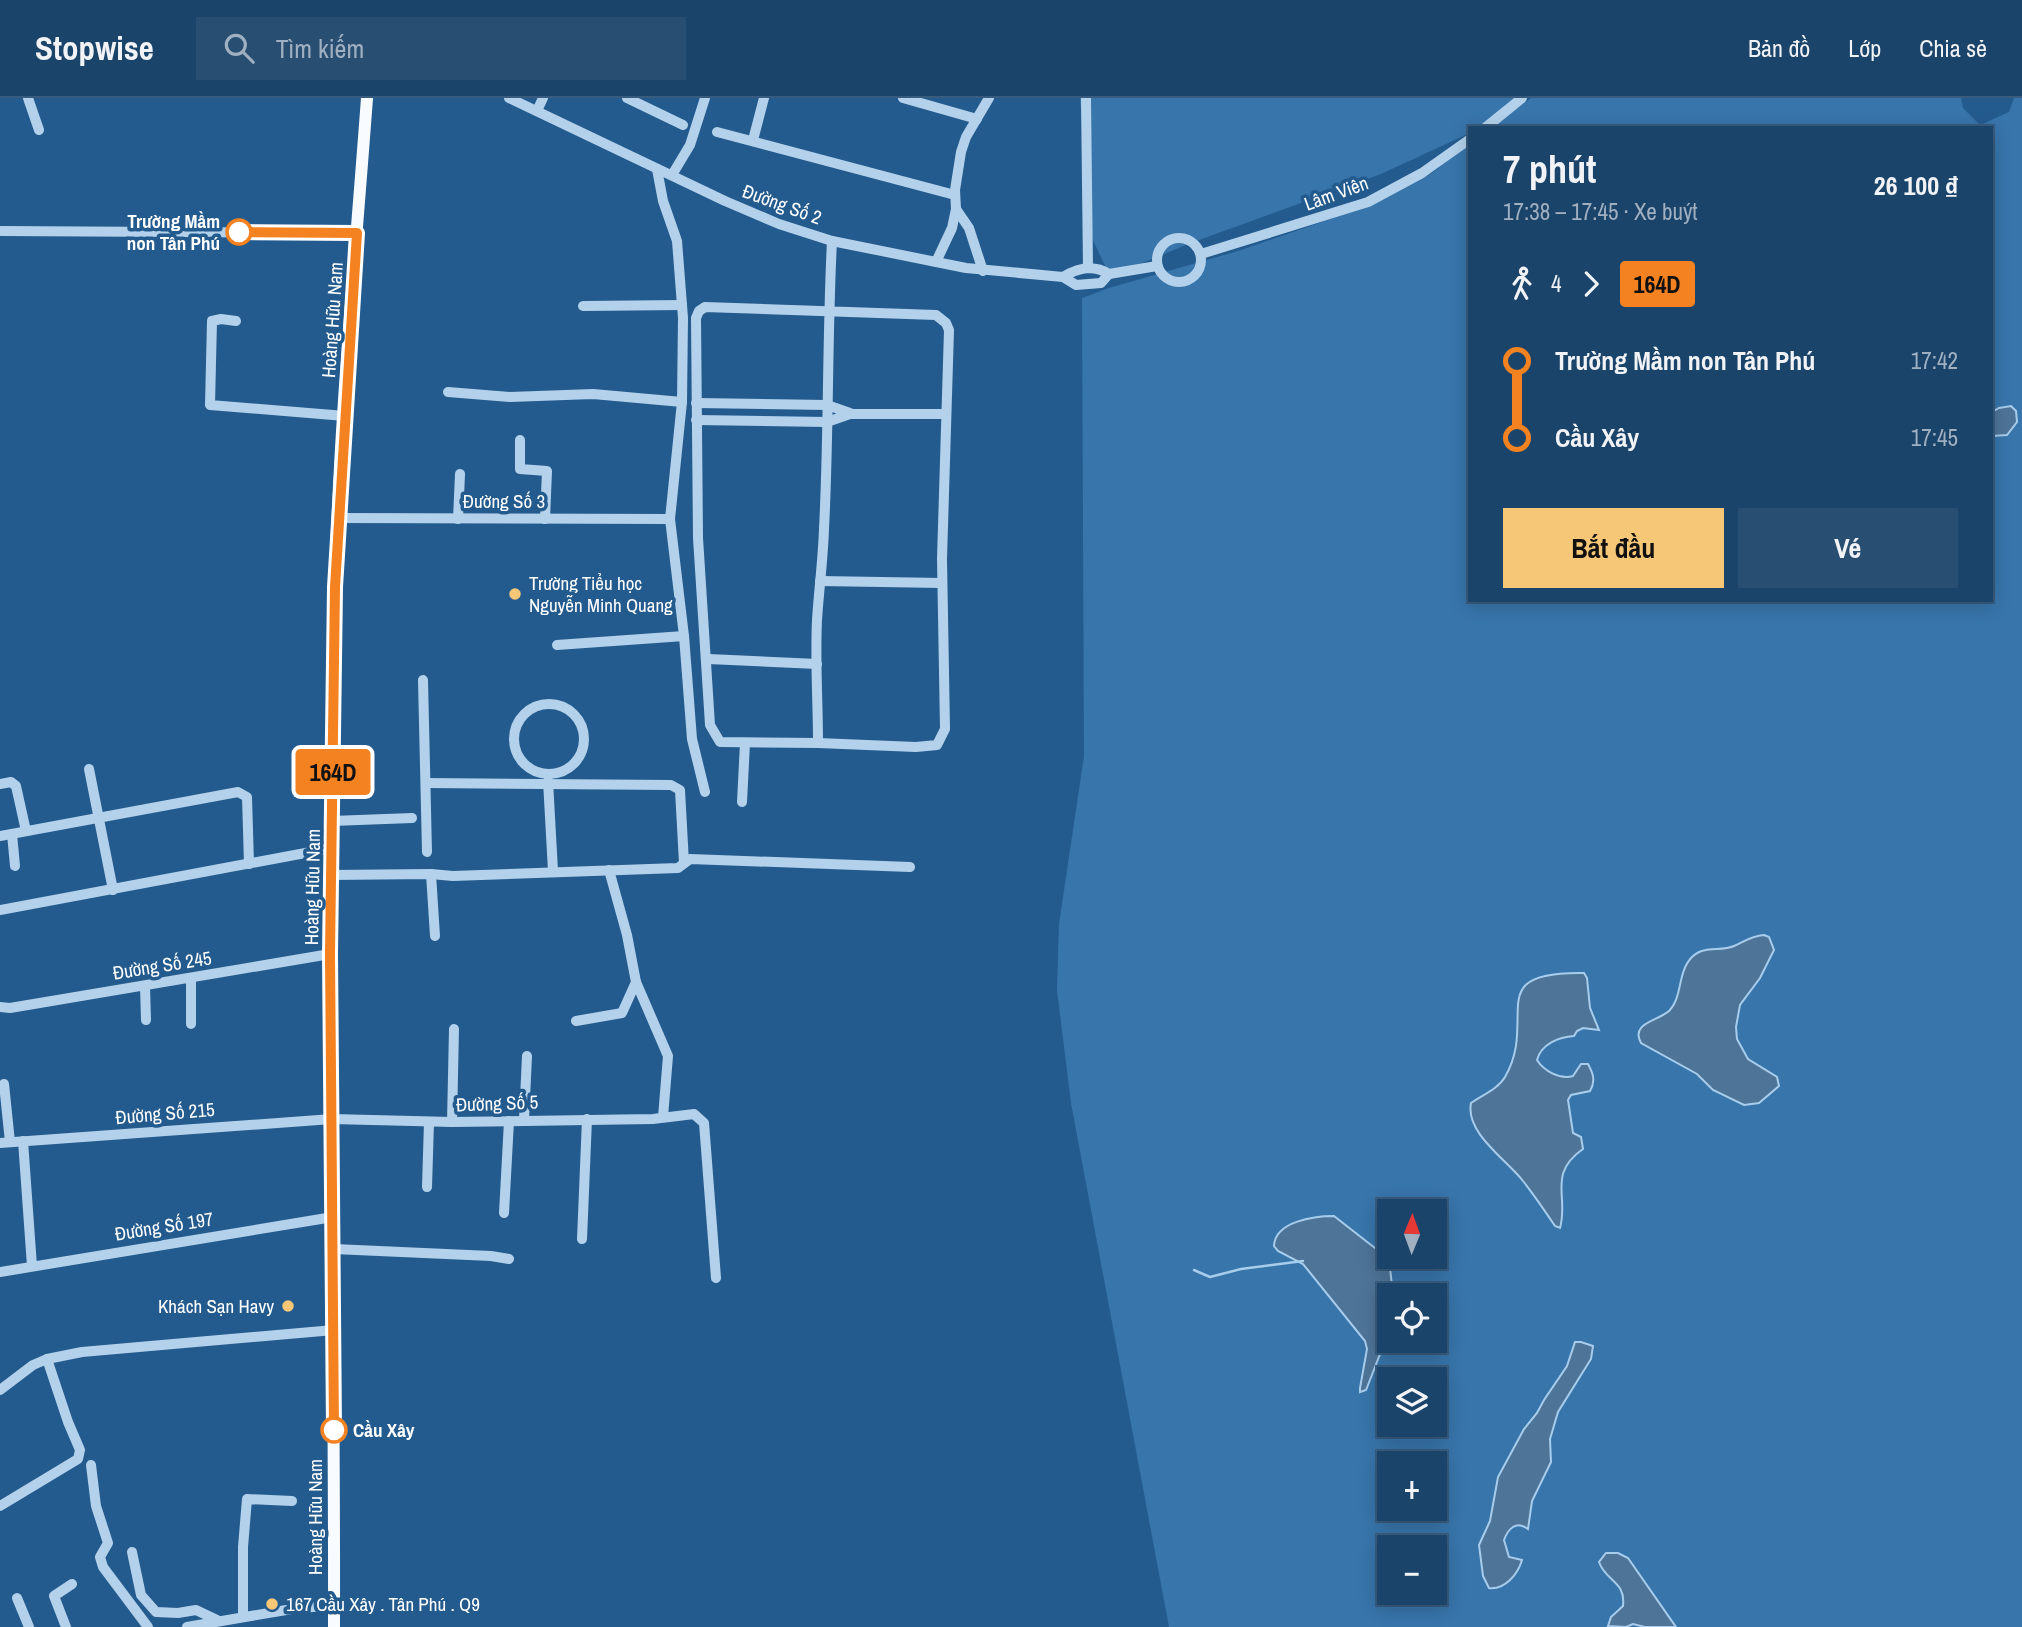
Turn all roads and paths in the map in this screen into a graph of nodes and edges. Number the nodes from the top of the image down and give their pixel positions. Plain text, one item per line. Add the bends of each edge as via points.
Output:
1 (29, 98) edge
2 (367, 98) edge
3 (509, 98) edge
4 (543, 98) edge
5 (627, 98) edge
6 (705, 98) edge
7 (764, 98) edge
8 (903, 98) edge
9 (989, 98) edge
10 (1086, 98) edge
11 (1522, 98) edge
12 (523, 101) edge
13 (537, 111) junction
14 (976, 119) junction
15 (683, 125) dead end
16 (1487, 126) edge
17 (39, 130) dead end
18 (717, 132) dead end
19 (753, 140) junction
20 (1468, 140) edge
21 (657, 169) junction
22 (672, 175) junction
23 (955, 195) junction
24 (956, 209) junction
25 (0, 231) edge
26 (357, 233) junction
27 (832, 241) junction
28 (1201, 254) junction
29 (936, 262) junction
30 (1157, 266) junction
31 (1088, 268) junction
32 (983, 271) junction
33 (1109, 275) junction
34 (1063, 277) junction
35 (682, 305) junction
36 (583, 306) dead end
37 (830, 312) junction
38 (236, 321) dead end
39 (448, 392) dead end
40 (682, 401) junction
41 (696, 403) junction
42 (827, 405) junction
43 (850, 414) junction
44 (946, 414) junction
45 (345, 416) junction
46 (696, 420) junction
47 (827, 422) junction
48 (520, 440) dead end
49 (460, 474) dead end
50 (338, 519) junction
51 (458, 519) junction
52 (545, 519) junction
53 (670, 519) junction
54 (820, 581) junction
55 (942, 583) junction
56 (684, 636) junction
57 (557, 645) dead end
58 (708, 659) junction
59 (817, 664) junction
60 (423, 680) dead end
61 (745, 743) junction
62 (818, 743) junction
63 (89, 769) dead end
64 (547, 774) junction
65 (426, 783) junction
66 (0, 784) edge
67 (549, 785) junction
68 (705, 792) dead end
69 (742, 802) dead end
70 (99, 818) junction
71 (412, 818) dead end
72 (332, 821) junction
73 (26, 831) junction
74 (12, 834) junction
75 (0, 836) edge
76 (332, 848) junction
77 (427, 852) dead end
78 (684, 863) junction
79 (249, 864) junction
80 (15, 866) dead end
81 (910, 867) dead end
82 (609, 870) junction
83 (553, 871) junction
84 (431, 874) junction
85 (331, 875) junction
86 (113, 890) junction
87 (0, 910) edge
88 (435, 936) dead end
89 (330, 954) junction
90 (191, 978) junction
91 (636, 982) junction
92 (145, 986) junction
93 (0, 1007) edge
94 (146, 1020) dead end
95 (576, 1021) dead end
96 (191, 1024) dead end
97 (454, 1029) dead end
98 (527, 1056) dead end
99 (4, 1084) dead end
100 (663, 1117) junction
101 (332, 1119) junction
102 (587, 1119) junction
103 (524, 1120) junction
104 (509, 1121) junction
105 (429, 1122) junction
106 (452, 1122) junction
107 (23, 1142) junction
108 (5, 1143) edge
109 (427, 1188) dead end
110 (504, 1213) dead end
111 (333, 1217) junction
112 (582, 1239) dead end
113 (334, 1249) junction
114 (509, 1259) dead end
115 (32, 1266) junction
116 (0, 1272) edge
117 (716, 1278) dead end
118 (334, 1330) junction
119 (47, 1359) junction
120 (0, 1390) edge
121 (91, 1465) dead end
122 (292, 1501) dead end
123 (0, 1506) edge
124 (132, 1552) dead end
125 (72, 1584) dead end
126 (17, 1598) dead end
127 (334, 1605) junction
128 (243, 1616) junction
129 (218, 1620) junction
130 (29, 1627) edge
131 (66, 1627) edge
132 (148, 1627) edge
133 (187, 1627) edge
134 (334, 1627) edge

1 - 17 street
2 - 26 main road, Hoàng Hữu Nam
3 - 12 street, Đường Số 2
4 - 13 street
5 - 15 street
6 - 22 street via 690,145
7 - 19 street
8 - 14 street
9 - 14 street
10 - 31 street
11 - 16 street
12 - 13 street, Đường Số 2
13 - 21 street, Đường Số 2
14 - 23 street via 961,152
18 - 19 street
19 - 23 street
20 - 28 street, Lâm Viên via 1422,173 1368,202
21 - 22 street, Đường Số 2
21 - 35 street via 677,241
22 - 27 street, Đường Số 2 via 779,224
23 - 24 street
24 - 29 street
24 - 32 street via 969,229
25 - 26 street
26 - 45 main road, Hoàng Hữu Nam
27 - 29 street, Đường Số 2
27 - 37 street
28 - 30 street via 1197,274 1185,281 1171,281
28 - 30 street via 1187,239 1173,238 1158,252
29 - 32 street, Đường Số 2
30 - 33 street
31 - 33 street
31 - 34 street
32 - 34 street, Đường Số 2
33 - 34 street via 1093,285 1076,285
35 - 36 street
35 - 40 street
37 - 41 street via 705,307 699,311
37 - 42 street
37 - 44 street via 936,315 946,323
38 - 45 street via 212,321 209,405
39 - 40 street via 510,397 593,394
40 - 53 street
41 - 42 street
41 - 46 street
42 - 43 street
42 - 47 street
43 - 44 street
43 - 47 street
44 - 55 street
45 - 50 main road, Hoàng Hữu Nam
46 - 47 street
46 - 58 street via 698,537
47 - 54 street
48 - 52 street via 520,469 547,471
49 - 51 street
50 - 51 street, Đường Số 3
50 - 72 main road, Hoàng Hữu Nam
51 - 52 street, Đường Số 3
52 - 53 street, Đường Số 3
53 - 56 street
54 - 55 street
54 - 59 street
55 - 62 street via 945,729 937,745
56 - 57 street
56 - 68 street via 692,739
58 - 59 street
58 - 61 street via 710,726 720,742
59 - 62 street
60 - 65 street
61 - 62 street
61 - 69 street
63 - 70 street
64 - 64 street via 573,765 583,750 584,732 576,716 561,705 542,704 526,712 514,736 523,762
64 - 67 street
65 - 67 street
65 - 77 street
66 - 73 street via 16,786
67 - 78 street via 671,785 680,790
67 - 83 street
70 - 73 street
70 - 79 street via 238,792 247,797
70 - 86 street
71 - 72 street
72 - 76 main road, Hoàng Hữu Nam
73 - 74 street
74 - 75 street
74 - 80 street
76 - 79 street
76 - 85 main road, Hoàng Hữu Nam
78 - 81 street via 690,859
78 - 82 street via 678,868
79 - 86 street
82 - 83 street
82 - 91 street
83 - 84 street
84 - 85 street
84 - 88 street
85 - 89 main road, Hoàng Hữu Nam
86 - 87 street
89 - 90 street, Đường Số 245
89 - 101 main road, Hoàng Hữu Nam
90 - 92 street, Đường Số 245
90 - 96 street
91 - 95 street via 622,1013
91 - 100 street via 668,1056
92 - 93 street, Đường Số 245
92 - 94 street
97 - 106 street
98 - 103 street
99 - 108 street
100 - 102 street, Đường Số 5
100 - 117 street, Đường Số 5 via 694,1114 704,1123
101 - 105 street, Đường Số 5
101 - 107 street, Đường Số 215
101 - 111 main road, Hoàng Hữu Nam
102 - 103 street, Đường Số 5
102 - 112 street
103 - 104 street, Đường Số 5
104 - 106 street, Đường Số 5
104 - 110 street
105 - 106 street, Đường Số 5
105 - 109 street
107 - 108 street, Đường Số 215
107 - 115 street
111 - 113 main road, Hoàng Hữu Nam
111 - 115 street, Đường Số 197
113 - 114 street
113 - 118 main road, Hoàng Hữu Nam
115 - 116 street, Đường Số 197
118 - 119 street
118 - 127 main road, Hoàng Hữu Nam
119 - 120 street
119 - 123 street via 80,1450 78,1459
121 - 132 street via 96,1506 108,1544 100,1557 103,1567
122 - 128 street via 247,1499
124 - 129 street via 141,1595 156,1612 196,1610
125 - 131 street via 54,1596
126 - 130 street
127 - 128 street
127 - 134 main road, Hoàng Hữu Nam
128 - 129 street
129 - 133 street

